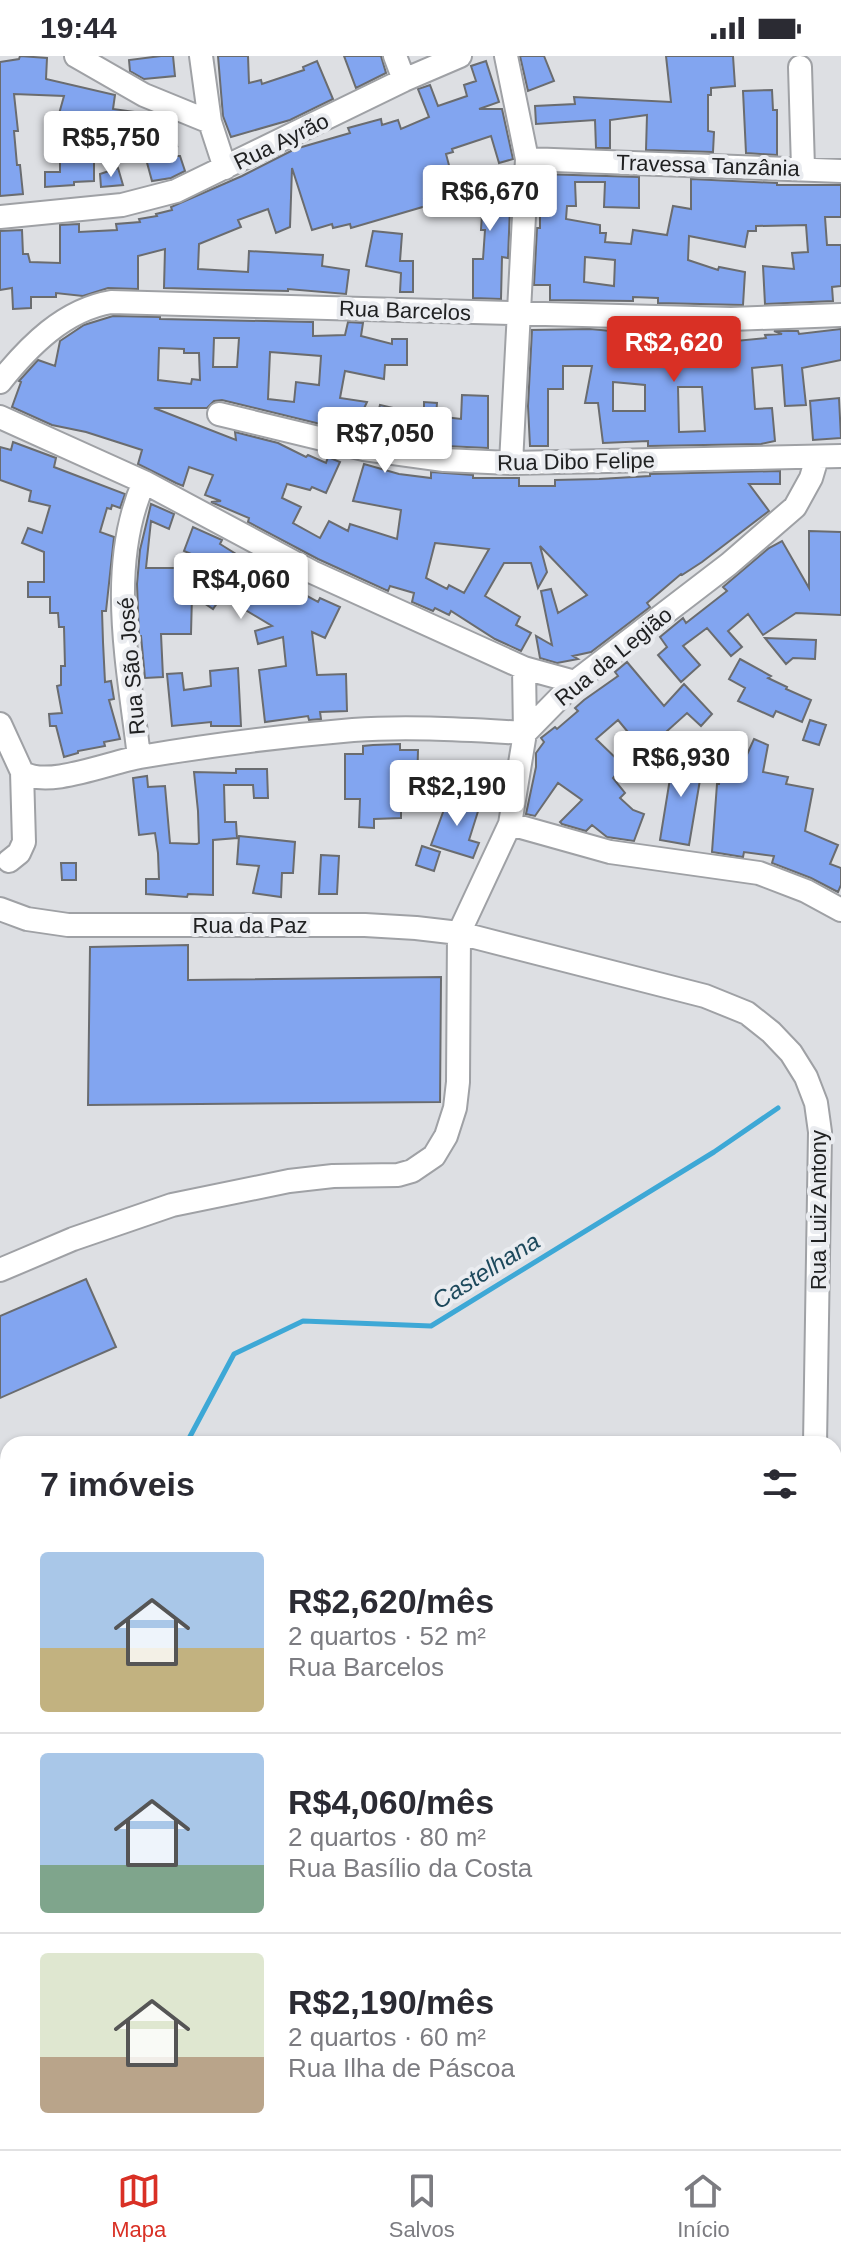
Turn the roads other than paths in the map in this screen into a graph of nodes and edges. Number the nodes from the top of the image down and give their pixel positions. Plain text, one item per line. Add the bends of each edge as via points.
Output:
1 (76, 56) edge
2 (201, 56) edge
3 (395, 56) edge
4 (460, 56) edge
5 (506, 56) edge
6 (800, 67) dead end
7 (404, 80) junction
8 (210, 122) junction
9 (527, 159) junction
10 (225, 168) junction
11 (803, 168) junction
12 (841, 171) edge
13 (0, 217) edge
14 (518, 314) junction
15 (841, 315) edge
16 (0, 382) edge
17 (219, 414) dead end
18 (0, 417) edge
19 (841, 456) edge
20 (817, 458) junction
21 (511, 463) junction
22 (144, 482) junction
23 (524, 668) junction
24 (575, 682) junction
25 (0, 724) edge
26 (525, 733) junction
27 (139, 757) junction
28 (22, 772) junction
29 (510, 824) junction
30 (9, 861) dead end
31 (0, 909) edge
32 (841, 910) edge
33 (459, 933) junction
34 (0, 1270) edge
35 (815, 1436) edge

1 - 8 street via 144,95
2 - 8 street
3 - 7 street
4 - 7 street, Rua Ayrão
5 - 9 street
6 - 11 street
7 - 10 street, Rua Ayrão
8 - 10 street
9 - 11 street, Travessa Tanzânia
9 - 14 street
10 - 13 street, Rua Ayrão via 176,191 122,205
11 - 12 street, Travessa Tanzânia
14 - 15 street, Rua Barcelos via 768,319
14 - 16 street, Rua Barcelos via 111,302 68,316
14 - 21 street
17 - 21 street, Rua Dibo Felipe via 396,455
18 - 22 street
19 - 20 street, Rua Dibo Felipe
20 - 21 street, Rua Dibo Felipe
20 - 24 street, Rua da Legião via 795,507
22 - 23 street via 312,572
22 - 27 street, Rua São José via 130,523 124,628
23 - 24 street
23 - 26 street
24 - 26 street, Rua da Legião
25 - 28 street
26 - 27 street via 354,730
26 - 29 street
27 - 28 street via 49,778
28 - 30 street via 24,842
29 - 32 street via 610,852 759,873
29 - 33 street
31 - 33 street, Rua da Paz via 68,925 365,925
33 - 34 street via 458,1082 446,1136 434,1156 398,1175 289,1181 172,1205
33 - 35 street, Rua Luiz Antony via 705,996 747,1013 791,1053 816,1103 820,1132

